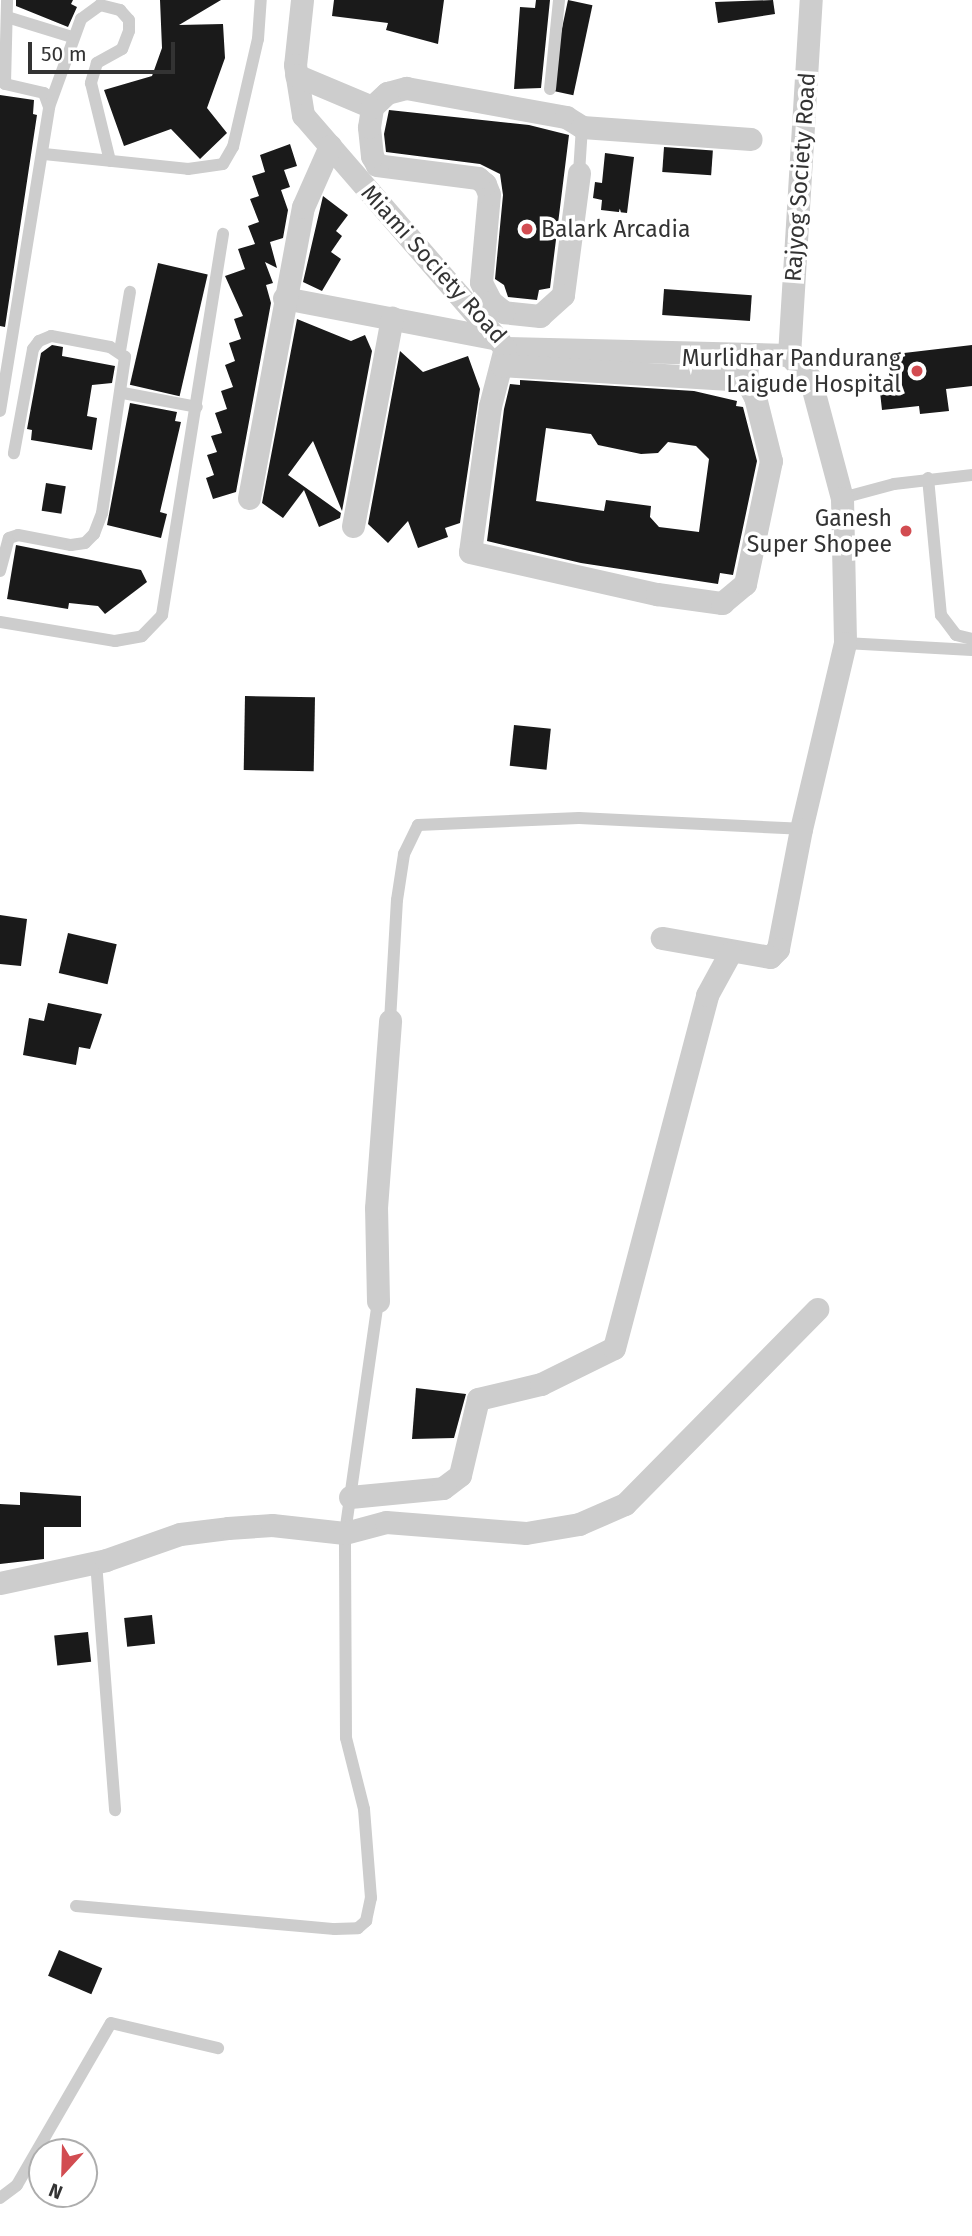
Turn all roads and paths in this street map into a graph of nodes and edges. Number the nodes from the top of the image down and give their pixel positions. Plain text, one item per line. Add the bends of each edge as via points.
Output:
1 (7, 0) edge
2 (261, 0) edge
3 (302, 0) edge
4 (559, 0) edge
5 (811, 0) edge
6 (7, 17) junction
7 (72, 37) junction
8 (296, 75) junction
9 (3, 84) edge
10 (550, 89) dead end
11 (49, 107) junction
12 (372, 107) junction
13 (582, 127) junction
14 (751, 139) dead end
15 (330, 146) junction
16 (44, 154) junction
17 (110, 161) junction
18 (579, 173) joint
19 (223, 234) dead end
20 (130, 292) dead end
21 (284, 298) junction
22 (392, 318) junction
23 (501, 350) junction
24 (120, 351) junction
25 (748, 354) junction
26 (789, 355) junction
27 (615, 361) junction
28 (746, 380) junction
29 (123, 393) junction
30 (197, 407) junction
31 (0, 411) edge
32 (14, 453) dead end
33 (972, 475) edge
34 (928, 478) junction
35 (249, 498) dead end
36 (842, 499) junction
37 (353, 526) dead end
38 (0, 571) edge
39 (0, 622) edge
40 (972, 639) edge
41 (845, 643) junction
42 (972, 650) edge
43 (801, 829) junction
44 (662, 938) dead end
45 (730, 953) junction
46 (390, 1021) joint
47 (378, 1301) joint
48 (817, 1309) dead end
49 (350, 1497) junction
50 (345, 1533) junction
51 (96, 1562) junction
52 (0, 1583) edge
53 (115, 1810) dead end
54 (76, 1906) dead end
55 (218, 2048) dead end
56 (0, 2198) edge

1 - 6 lane
2 - 17 lane via 258,39 233,147 223,164 188,169
3 - 8 street, Miami Society Road
4 - 10 lane
5 - 26 street, Rajyog Society Road
6 - 7 lane
6 - 9 lane
7 - 11 lane
7 - 17 lane via 80,19 100,5 120,10 129,20 122,49 92,70 91,83
8 - 12 street
8 - 15 street, Miami Society Road via 303,115
9 - 11 lane via 44,93
11 - 16 lane
12 - 13 street via 387,93 406,88 566,117
12 - 18 street via 369,127 377,165 478,178 485,184 489,194 481,282 491,302 504,312 540,316 563,295
13 - 14 street
13 - 18 lane
15 - 21 street via 303,207
15 - 23 street, Miami Society Road
16 - 17 lane
16 - 31 lane
19 - 30 lane
20 - 24 lane
21 - 22 street
21 - 35 street
22 - 23 street
22 - 37 street
23 - 27 street, Miami Society Road
23 - 28 street via 470,552 656,594 722,603 744,584 771,461 755,397
24 - 29 lane via 127,371
24 - 32 lane via 51,336 39,341 33,349
25 - 26 street, Miami Society Road
25 - 27 street, Miami Society Road
25 - 28 street
26 - 36 street via 810,377
27 - 28 street
29 - 30 lane
29 - 38 lane via 94,534 85,543 71,545 18,535 9,538
30 - 39 lane via 168,598 153,626 142,635 115,641
33 - 34 lane
34 - 36 lane
34 - 40 lane via 941,615 956,635
36 - 41 street
41 - 42 lane
41 - 43 street
43 - 45 street via 778,949 770,957
43 - 46 lane via 579,818 418,825 404,854 399,888
44 - 45 street
45 - 49 street via 706,995 614,1348 541,1384 478,1399 460,1475 443,1488
46 - 47 street via 376,1208
47 - 49 lane
48 - 50 street via 625,1504 579,1524 526,1533 386,1522
49 - 50 lane
50 - 51 street via 272,1525 228,1528 180,1534
50 - 54 lane via 346,1738 364,1809 371,1898 366,1921 358,1928 335,1929
51 - 52 street
51 - 53 lane
55 - 56 lane via 111,2023 17,2185

